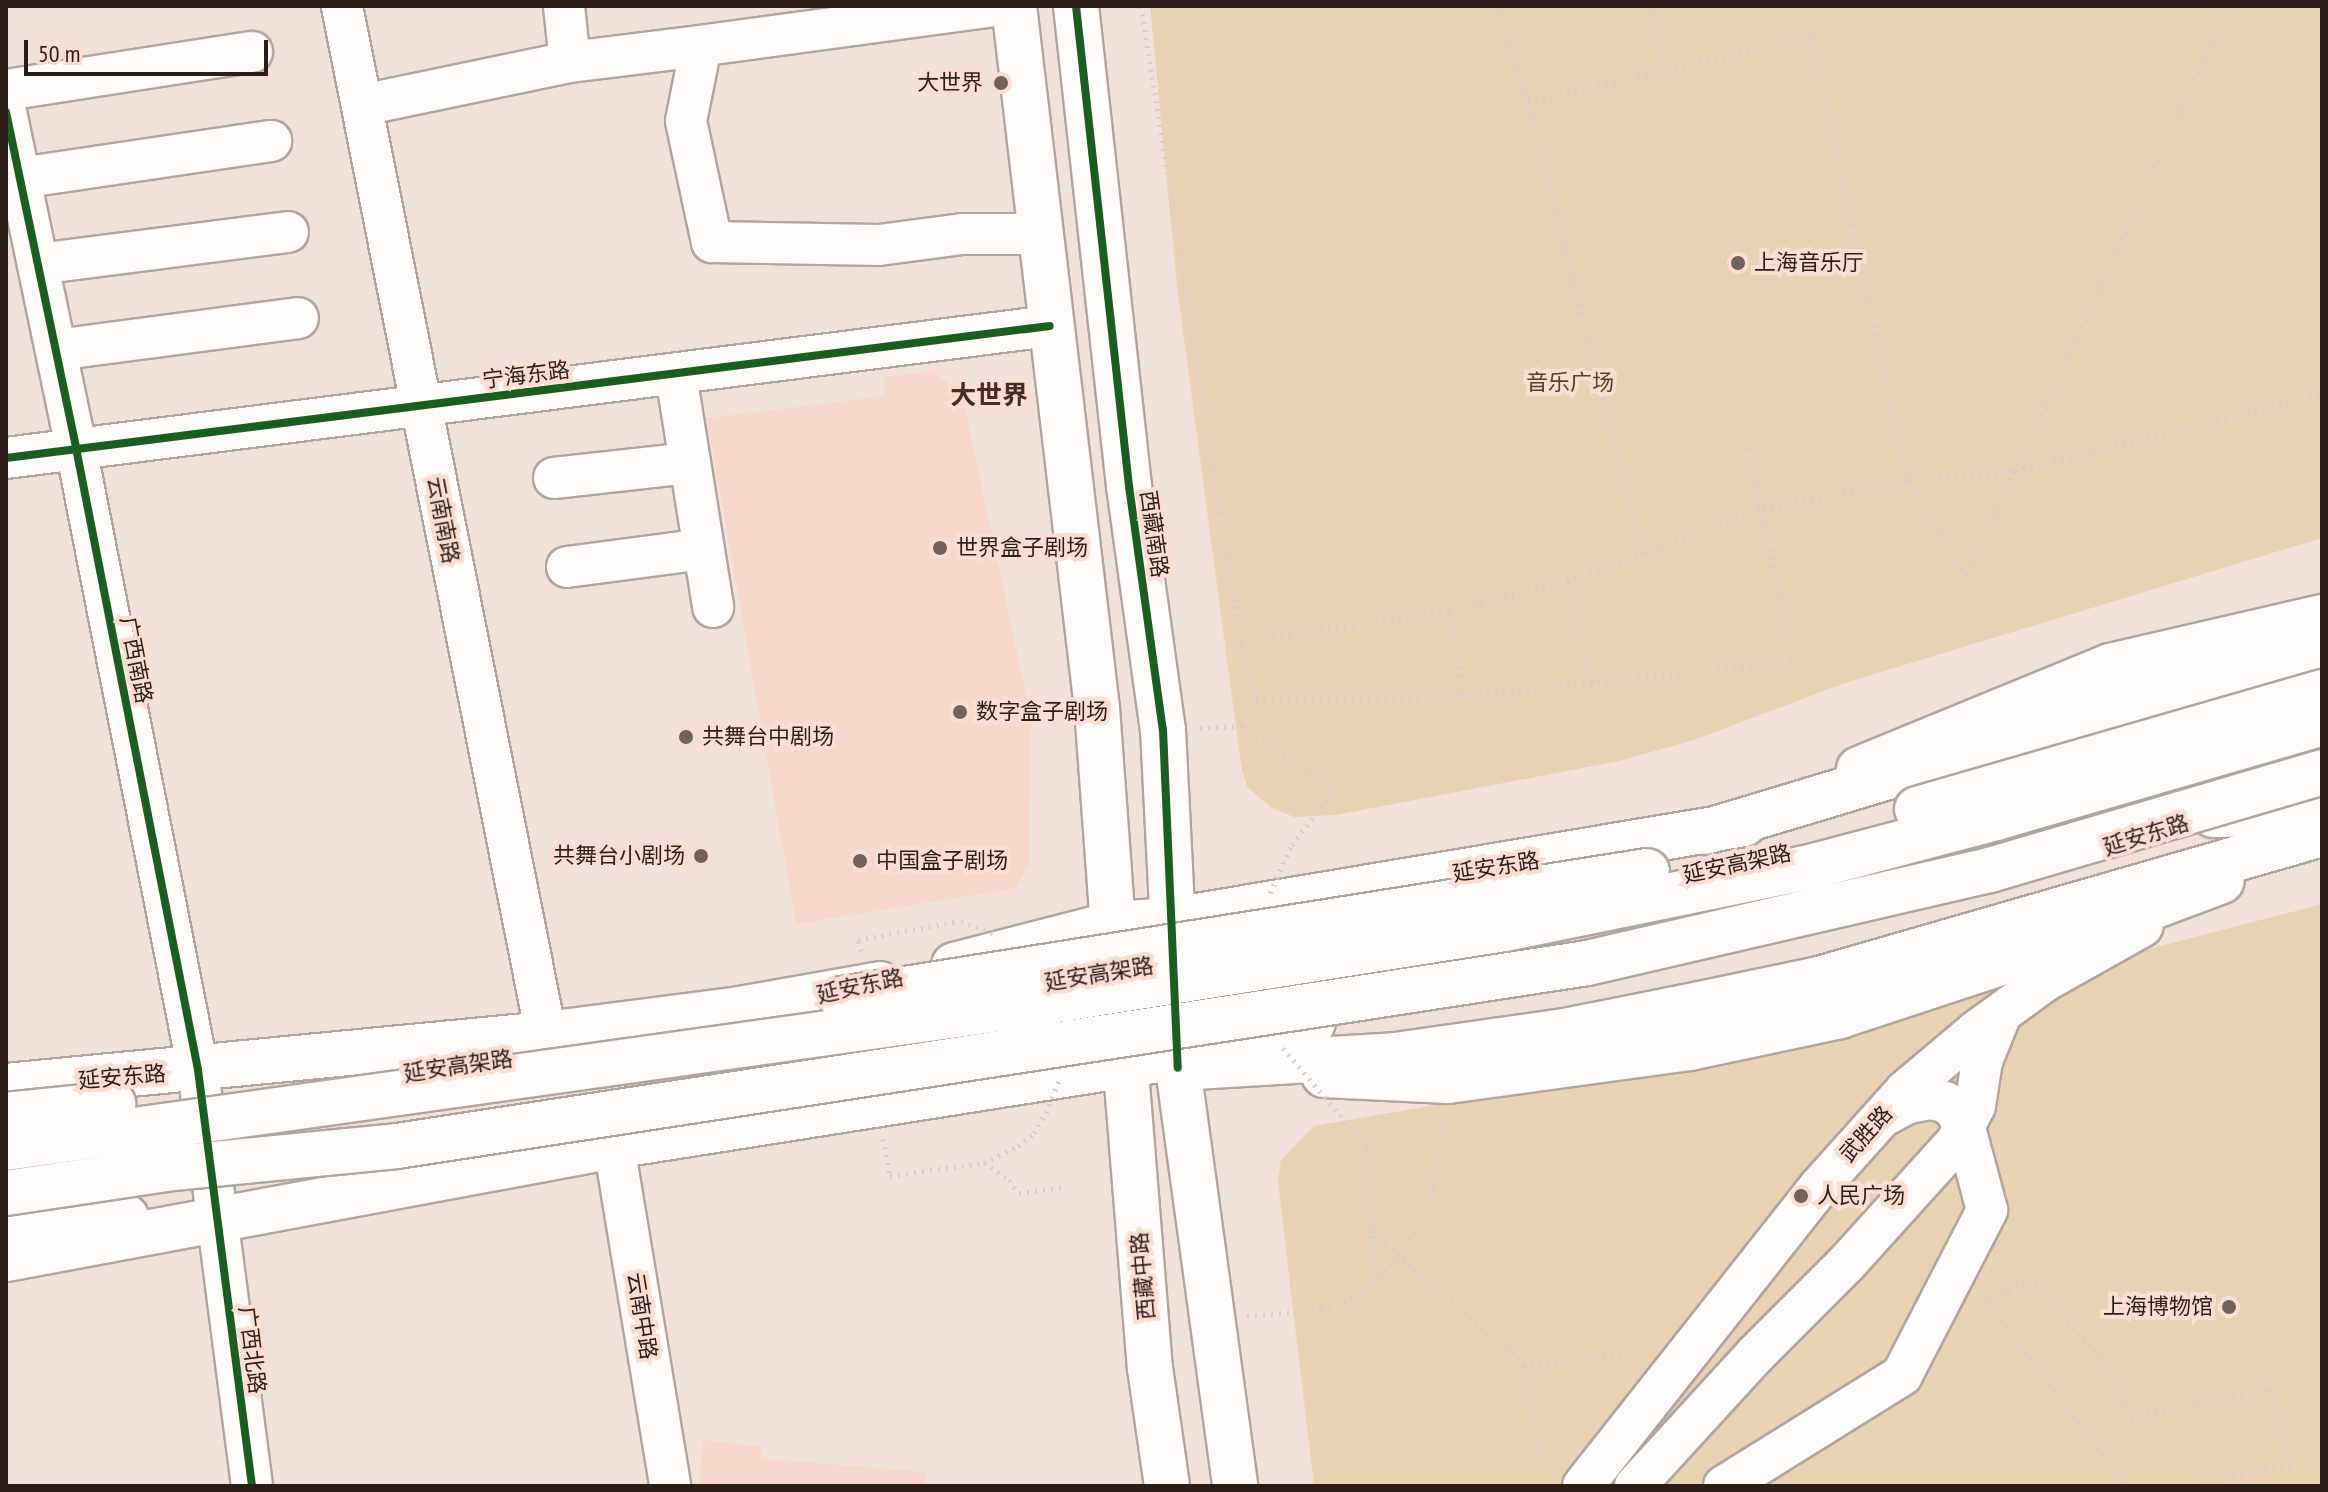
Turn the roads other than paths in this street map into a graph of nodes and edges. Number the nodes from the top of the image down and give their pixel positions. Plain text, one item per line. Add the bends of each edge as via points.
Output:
1 (342, 6) edge
2 (564, 6) edge
3 (995, 6) edge
4 (1014, 6) edge
5 (1076, 6) edge
6 (701, 46) junction
7 (252, 52) dead end
8 (570, 62) junction
9 (6, 90) edge
10 (362, 105) junction
11 (6, 112) edge
12 (271, 141) dead end
13 (14, 161) edge
14 (288, 232) dead end
15 (1041, 234) junction
16 (38, 264) junction
17 (298, 318) dead end
18 (1050, 326) junction
19 (56, 350) junction
20 (676, 375) junction
21 (420, 406) junction
22 (76, 448) junction
23 (6, 458) edge
24 (690, 463) junction
25 (554, 478) dead end
26 (704, 549) junction
27 (567, 567) dead end
28 (713, 607) dead end
29 (2322, 617) edge
30 (2322, 652) edge
31 (2322, 692) edge
32 (2322, 704) edge
33 (2322, 723) edge
34 (2322, 772) edge
35 (2322, 784) edge
36 (2322, 813) edge
37 (2213, 815) junction
38 (1705, 832) junction
39 (2322, 834) edge
40 (2322, 851) edge
41 (2234, 876) junction
42 (1173, 920) junction
43 (1113, 924) junction
44 (2002, 1012) junction
45 (546, 1034) junction
46 (1178, 1062) junction
47 (1126, 1065) junction
48 (198, 1070) junction
49 (6, 1086) edge
50 (6, 1115) edge
51 (1882, 1116) junction
52 (1965, 1128) junction
53 (397, 1146) junction
54 (614, 1146) junction
55 (6, 1148) edge
56 (6, 1193) edge
57 (217, 1218) junction
58 (6, 1221) edge
59 (6, 1259) edge
60 (252, 1486) edge
61 (670, 1486) edge
62 (1167, 1486) edge
63 (1235, 1486) edge
64 (1583, 1486) edge
65 (1635, 1486) edge
66 (1724, 1486) edge

1 - 10 street, 云南南路
2 - 8 street
3 - 6 street
4 - 15 main road
5 - 42 main road, 西藏南路 via 1129,486 1163,730
6 - 8 street
6 - 15 street via 686,121 712,242 879,245 962,234
7 - 9 street
8 - 10 street
10 - 21 street, 云南南路
11 - 13 street, 广西南路
12 - 13 street
13 - 16 street, 广西南路
14 - 16 street
15 - 18 main road
16 - 19 street, 广西南路
17 - 19 street
18 - 20 street, 宁海东路
18 - 43 main road via 1097,708
19 - 22 street, 广西南路
20 - 21 street, 宁海东路
20 - 24 street
21 - 22 street, 宁海东路
21 - 45 street, 云南南路
22 - 23 street, 宁海东路
22 - 48 street, 广西南路
24 - 25 street
24 - 26 street
26 - 27 street
26 - 28 street
29 - 38 main road, 延安东路 via 2110,666
30 - 38 main road via 2227,675
31 - 50 main road, bridge via 1888,818 1619,877 312,1081
32 - 38 main road, 延安东路
33 - 55 main road, 延安高架路, bridge via 1814,866 1520,926 1006,1008
34 - 53 main road, bridge via 1990,870 1587,963
35 - 37 main road, 延安东路
36 - 37 main road
37 - 46 main road, 延安东路 via 1959,893 1713,951 1282,1029
38 - 42 main road, 延安东路
39 - 46 main road via 1819,979 1564,1031 1395,1055
40 - 41 main road, 延安东路
41 - 44 street, 武胜路 via 2045,981
41 - 46 main road, 延安东路 via 2025,955 1840,1016 1690,1048 1448,1081
42 - 43 main road, 延安东路
42 - 46 main road, 西藏南路
43 - 45 main road, 延安东路 via 868,987
43 - 47 main road, 西藏中路
44 - 51 street, 武胜路
44 - 52 street via 1990,1034 1975,1106
45 - 48 main road, 延安东路
46 - 47 main road, 延安东路
46 - 63 main road
47 - 54 main road, 延安东路
47 - 62 main road, 西藏中路 via 1150,1368
48 - 49 main road, 延安东路
48 - 57 street, 广西南路
51 - 52 street via 1929,1099 1955,1110
51 - 64 street, 武胜路 via 1819,1187
52 - 65 street via 1846,1264
52 - 66 street via 1987,1210 1902,1375
53 - 56 main road, bridge via 173,1168
53 - 58 main road, bridge
54 - 57 main road, 延安东路
54 - 61 street, 云南中路
57 - 58 main road, 延安东路
57 - 59 main road, 延安东路
57 - 60 street, 广西北路

